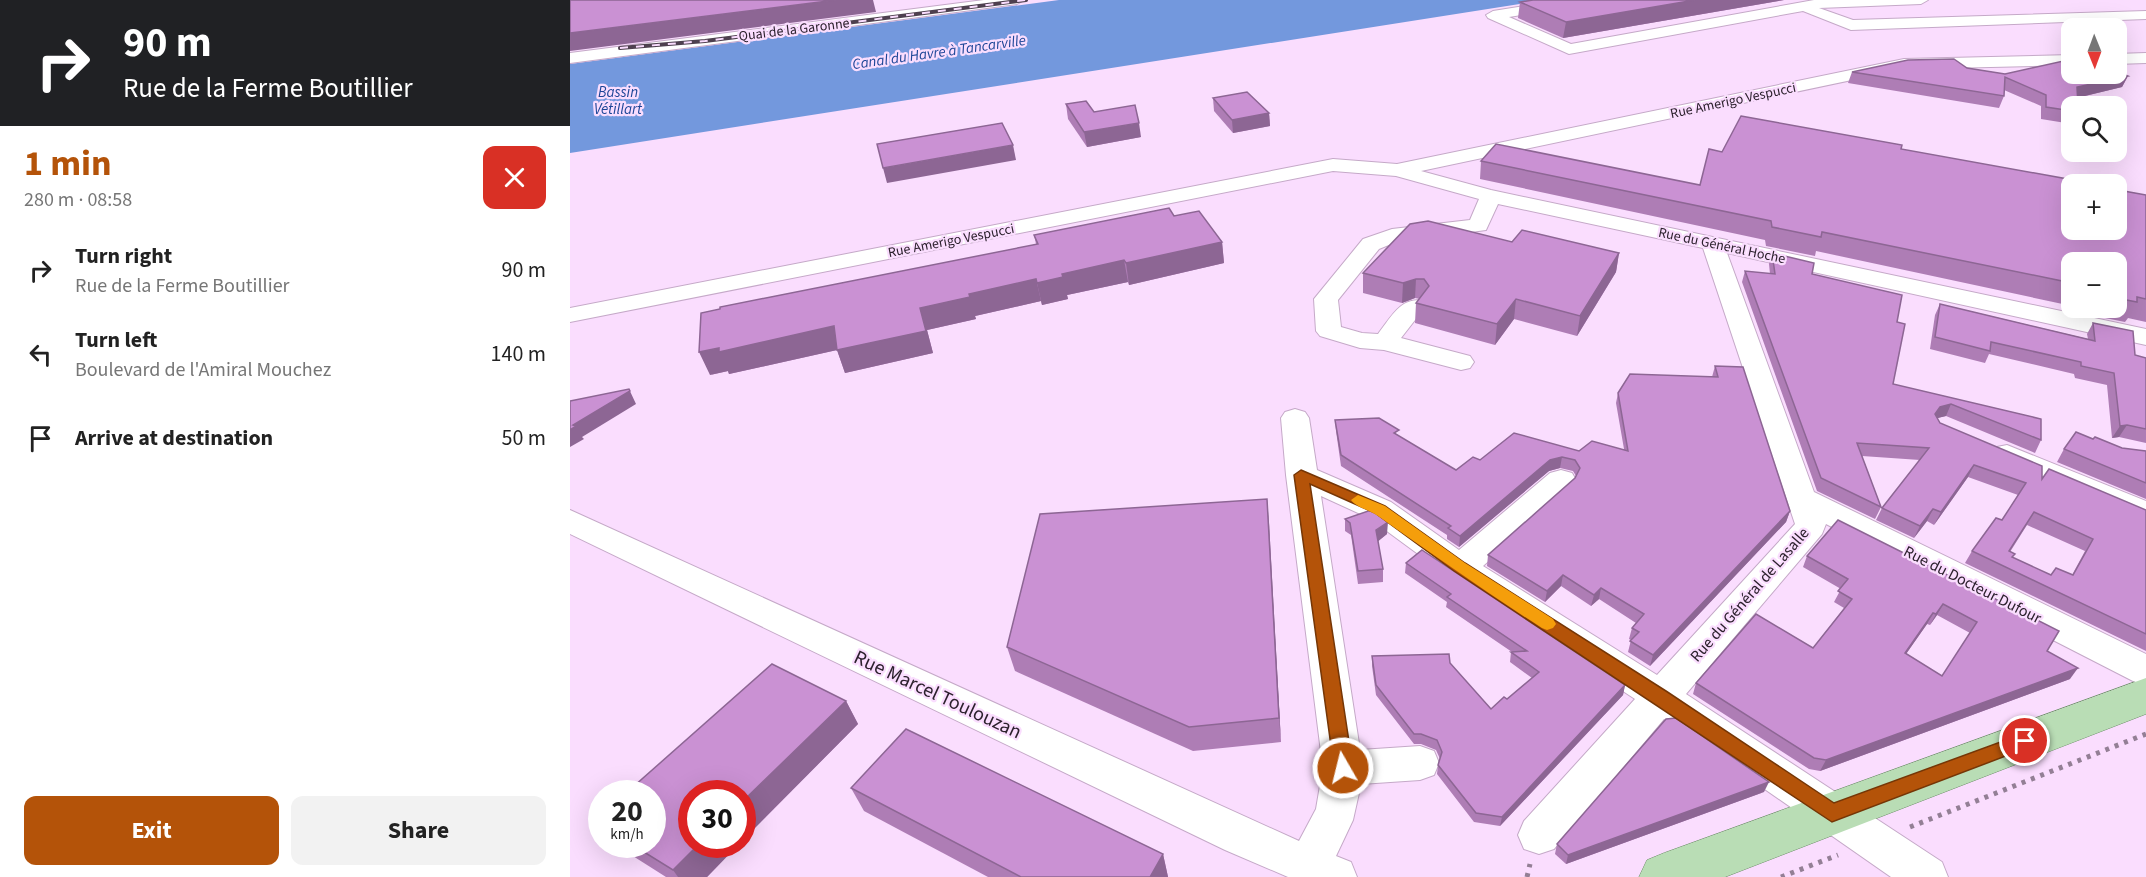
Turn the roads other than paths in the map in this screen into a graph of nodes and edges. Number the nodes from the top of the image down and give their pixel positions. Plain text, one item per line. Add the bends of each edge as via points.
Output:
1 (1017, 0) edge
2 (1588, 0) edge
3 (1921, 0) edge
4 (1801, 7) junction
5 (2146, 15) edge
6 (570, 58) edge
7 (2127, 58) edge
8 (2146, 58) edge
9 (2061, 60) edge
10 (1333, 165) joint
11 (1398, 170) junction
12 (1491, 196) junction
13 (1478, 225) junction
14 (1712, 243) junction
15 (1460, 248) edge
16 (1414, 306) dead end
17 (570, 315) edge
18 (2146, 338) edge
19 (1385, 342) junction
20 (1461, 362) dead end
21 (1295, 418) dead end
22 (1987, 445) edge
23 (1301, 475) junction
24 (1561, 480) dead end
25 (1801, 498) junction
26 (2146, 513) edge
27 (570, 521) edge
28 (1460, 567) junction
29 (2146, 671) edge
30 (1660, 696) junction
31 (2146, 696) edge
32 (1420, 762) dead end
33 (1343, 768) junction
34 (1832, 813) junction
35 (1539, 835) dead end
36 (1320, 873) edge
37 (1664, 877) edge
38 (1927, 877) edge

1 - 6 street, Quai de la Garonne
2 - 4 street via 1492,15 1569,49
3 - 4 street
4 - 5 street via 1851,25
7 - 8 street
9 - 11 street, Rue Amerigo Vespucci via 1904,64
10 - 11 street, Rue du Général Hoche
10 - 17 street, Rue Amerigo Vespucci
11 - 12 street, Rue du Général Hoche
12 - 13 street
12 - 14 street, Rue du Général Hoche
13 - 15 street
13 - 19 street via 1392,236 1371,244 1326,299 1329,331
14 - 18 street, Rue du Général Hoche
14 - 25 street, Rue du Général de Lasalle
16 - 19 street
19 - 20 street
21 - 23 street
22 - 26 street
23 - 28 street via 1380,510
23 - 33 street
24 - 28 street
25 - 29 street, Rue du Docteur Dufour
25 - 30 street, Rue du Général de Lasalle via 1811,526
27 - 36 street, Rue Marcel Toulouzan
28 - 30 street
30 - 34 street
30 - 35 street, Rue du Général de Lasalle
31 - 34 main road
32 - 33 street
33 - 36 street via 1341,800
34 - 37 main road
34 - 38 street

